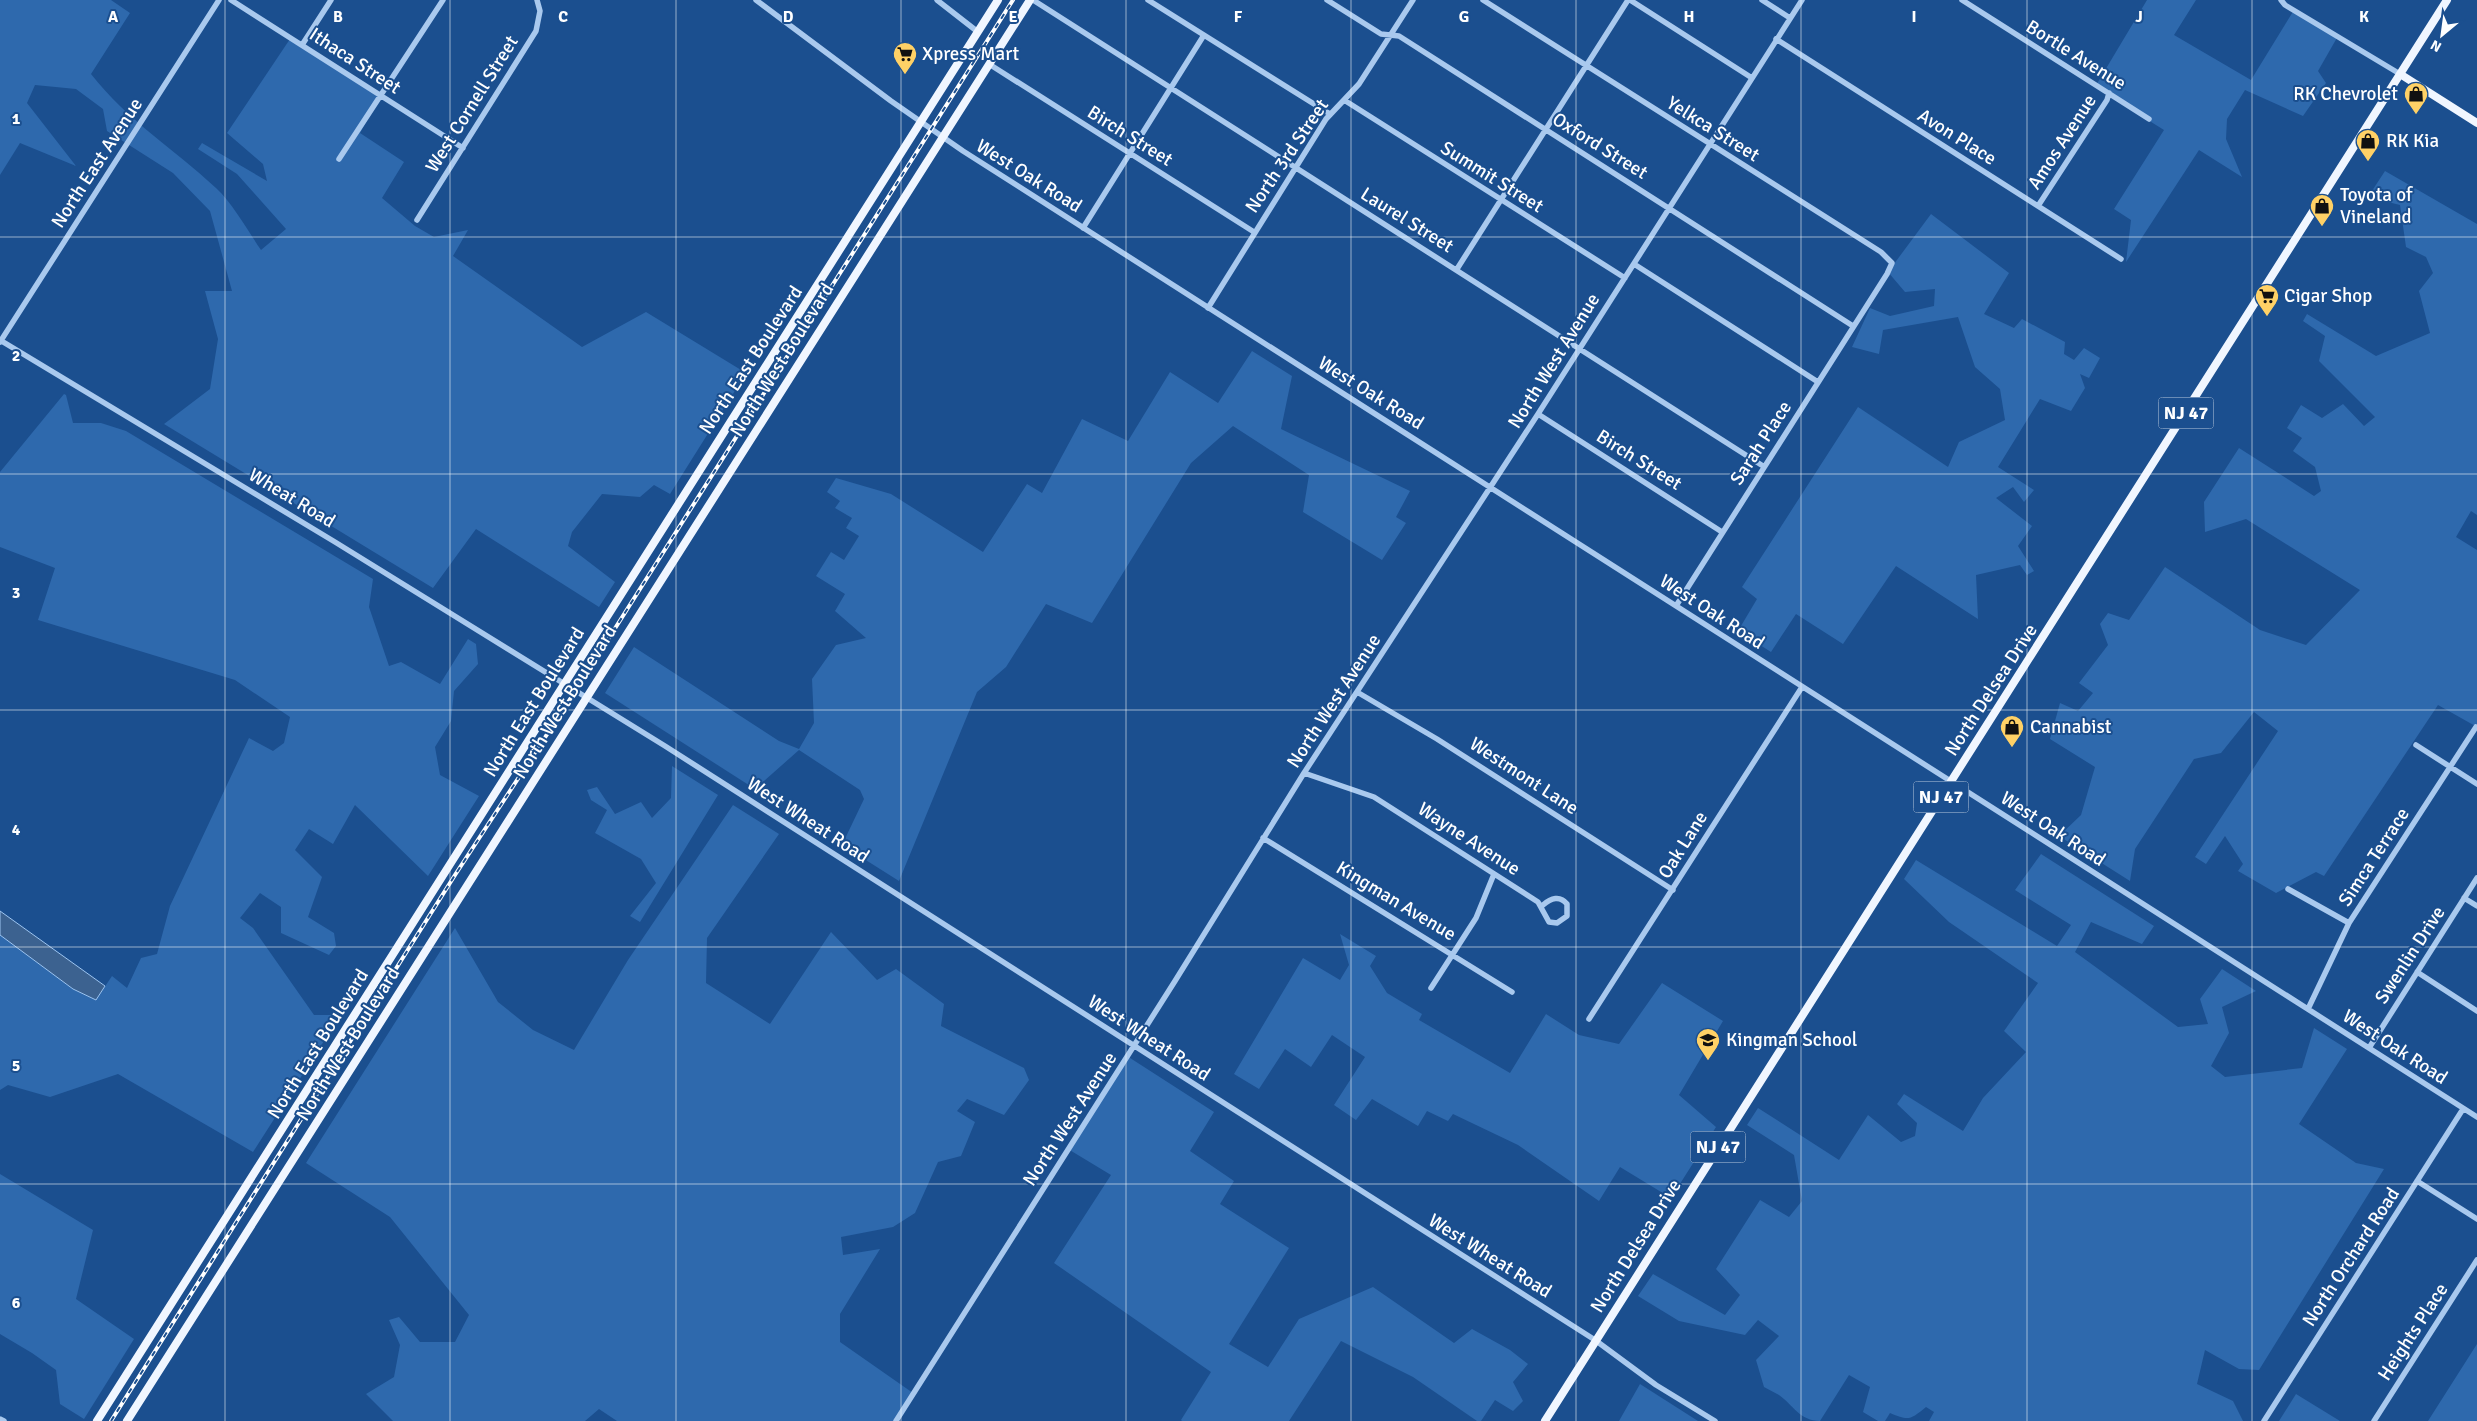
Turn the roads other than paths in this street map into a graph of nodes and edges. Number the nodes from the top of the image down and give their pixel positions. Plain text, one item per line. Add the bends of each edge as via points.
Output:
1 (218, 0) edge
2 (231, 0) edge
3 (331, 0) edge
4 (443, 0) edge
5 (537, 0) edge
6 (756, 0) edge
7 (937, 0) edge
8 (998, 0) edge
9 (1032, 0) edge
10 (1148, 0) edge
11 (1327, 0) edge
12 (1413, 0) edge
13 (1483, 0) edge
14 (1629, 0) edge
15 (1762, 0) edge
16 (1802, 0) edge
17 (1962, 0) edge
18 (2281, 0) edge
19 (2447, 0) edge
20 (1790, 18) junction
21 (978, 32) junction
22 (1391, 34) junction
23 (1204, 35) junction
24 (1776, 39) junction
25 (302, 45) junction
26 (989, 64) junction
27 (1586, 67) junction
28 (2400, 74) junction
29 (1752, 78) junction
30 (1171, 88) junction
31 (2109, 93) junction
32 (382, 96) junction
33 (1344, 100) junction
34 (1330, 114) junction
35 (2149, 118) dead end
36 (921, 122) junction
37 (2477, 123) edge
38 (1546, 130) junction
39 (942, 138) junction
40 (1710, 144) junction
41 (462, 148) junction
42 (1129, 153) junction
43 (339, 159) dead end
44 (1295, 167) junction
45 (1501, 200) junction
46 (2038, 206) junction
47 (1669, 208) junction
48 (417, 220) dead end
49 (1083, 228) junction
50 (1254, 232) junction
51 (2121, 259) dead end
52 (1634, 264) junction
53 (1457, 269) junction
54 (1625, 278) junction
55 (1872, 297) joint
56 (1208, 308) junction
57 (1853, 326) junction
58 (0, 341) edge
59 (1580, 348) junction
60 (1818, 382) junction
61 (1538, 414) junction
62 (1763, 466) junction
63 (1491, 488) junction
64 (1722, 532) junction
65 (1676, 606) junction
66 (566, 684) junction
67 (1802, 687) junction
68 (1357, 692) junction
69 (587, 697) junction
70 (2476, 727) edge
71 (2416, 745) dead end
72 (2450, 767) junction
73 (1304, 773) junction
74 (1951, 782) junction
75 (2477, 784) edge
76 (1263, 838) junction
77 (1494, 874) junction
78 (2477, 878) edge
79 (2288, 889) dead end
80 (1673, 890) junction
81 (2464, 898) junction
82 (1543, 905) dead end
83 (2477, 906) edge
84 (2349, 923) junction
85 (1452, 953) junction
86 (2417, 972) junction
87 (1431, 988) dead end
88 (1512, 992) dead end
89 (2308, 1009) junction
90 (2477, 1011) edge
91 (1589, 1019) dead end
92 (1134, 1046) junction
93 (2369, 1048) junction
94 (2463, 1109) junction
95 (2477, 1117) edge
96 (2417, 1181) junction
97 (2477, 1219) edge
98 (2477, 1260) edge
99 (1595, 1340) junction
100 (0, 1419) edge
101 (4, 1421) edge
102 (97, 1421) edge
103 (127, 1421) edge
104 (896, 1421) edge
105 (1545, 1421) edge
106 (1715, 1421) edge
107 (2264, 1421) edge
108 (2374, 1421) edge

1 - 58 street, North East Avenue
2 - 25 street, Ithaca Street
3 - 25 street
4 - 32 street
5 - 41 street, West Cornell Street via 540,11 536,31
6 - 36 street, West Oak Road
7 - 21 street
8 - 21 main road, North East Boulevard
9 - 26 main road, North West Boulevard
9 - 30 street, Laurel Street
10 - 23 street
11 - 22 street, Oxford Street via 1381,34
12 - 22 street, North 3rd Street
13 - 27 street, Yelkca Street
14 - 27 street
14 - 29 street
15 - 20 street
16 - 20 street, North West Avenue
17 - 31 street, Bortle Avenue
18 - 28 street
19 - 28 main road, North Delsea Drive / NJ 47
20 - 24 street, North West Avenue
21 - 36 main road, North East Boulevard
22 - 33 street, North 3rd Street via 1359,84
22 - 38 street, Oxford Street
23 - 30 street
23 - 34 street
24 - 29 street, North West Avenue
24 - 46 street, Avon Place
25 - 32 street, Ithaca Street
26 - 39 main road, North West Boulevard
26 - 42 street, Birch Street
27 - 38 street
27 - 40 street, Yelkca Street
28 - 37 main road
28 - 74 main road, North Delsea Drive / NJ 47
29 - 40 street, North West Avenue
30 - 42 street
30 - 44 street, Laurel Street
31 - 35 street, Bortle Avenue
31 - 46 street, Amos Avenue
32 - 41 street, Ithaca Street
32 - 43 street
33 - 34 street, North 3rd Street
33 - 45 street, Summit Street
34 - 44 street, North 3rd Street
36 - 39 street, West Oak Road
36 - 66 main road, North East Boulevard
38 - 45 street
38 - 47 street, Oxford Street
39 - 49 street, West Oak Road
39 - 69 main road, North West Boulevard
40 - 47 street, North West Avenue
40 - 55 street, Yelkca Street via 1887,257 1892,263 1890,270
41 - 48 street, West Cornell Street
42 - 49 street
42 - 50 street, Birch Street
44 - 50 street, North 3rd Street
44 - 53 street, Laurel Street
45 - 53 street
45 - 54 street, Summit Street
46 - 51 street, Avon Place
47 - 52 street, North West Avenue
47 - 57 street, Oxford Street
49 - 56 street, West Oak Road
50 - 56 street, North 3rd Street
52 - 54 street, North West Avenue
52 - 60 street
53 - 59 street, Laurel Street
54 - 59 street, North West Avenue
55 - 57 street, Sarah Place
56 - 63 street, West Oak Road
57 - 60 street, Sarah Place
58 - 66 street, Wheat Road
59 - 61 street, North West Avenue
59 - 62 street, Laurel Street
60 - 62 street, Sarah Place
61 - 63 street, North West Avenue
61 - 64 street, Birch Street
62 - 64 street, Sarah Place
63 - 65 street, West Oak Road
63 - 68 street, North West Avenue
64 - 65 street, Sarah Place
65 - 67 street, West Oak Road
66 - 69 street, West Wheat Road
66 - 102 main road, North East Boulevard
67 - 74 street, West Oak Road
67 - 80 street, Oak Lane
68 - 73 street, North West Avenue
68 - 80 street, Westmont Lane via 1438,739
69 - 92 street, West Wheat Road
69 - 103 main road, North West Boulevard
70 - 72 street, Simca Terrace
71 - 72 street
72 - 75 street
72 - 84 street, Simca Terrace
73 - 76 street, North West Avenue
73 - 77 street, Wayne Avenue via 1374,796
74 - 89 street, West Oak Road
74 - 99 main road, North Delsea Drive / NJ 47
76 - 85 street, Kingman Avenue
76 - 92 street, North West Avenue
77 - 82 street, Wayne Avenue via 1538,902 1549,922 1557,923 1567,916 1567,904 1561,899 1554,898
77 - 85 street via 1480,910
78 - 81 street, Swenlin Drive
79 - 84 street
80 - 91 street, Oak Lane
81 - 83 street
81 - 86 street, Swenlin Drive
84 - 89 street, Simca Terrace
85 - 87 street
85 - 88 street, Kingman Avenue
86 - 90 street
86 - 93 street, Swenlin Drive
89 - 93 street, West Oak Road
92 - 99 street, West Wheat Road
92 - 104 street, North West Avenue
93 - 94 street, West Oak Road
94 - 95 street, West Oak Road
94 - 96 street, North Orchard Road
96 - 97 street
96 - 107 street, North Orchard Road
98 - 108 street, Heights Place
99 - 105 main road, North Delsea Drive / NJ 47
99 - 106 street, West Wheat Road via 1656,1385
100 - 101 street

